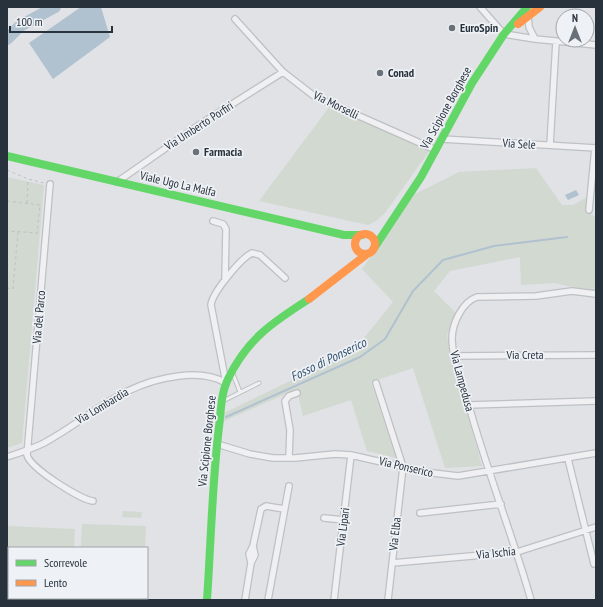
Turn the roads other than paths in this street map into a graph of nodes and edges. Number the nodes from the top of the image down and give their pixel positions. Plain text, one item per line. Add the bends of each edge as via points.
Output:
1 (480, 7) edge
2 (527, 7) edge
3 (540, 7) edge
4 (528, 16) junction
5 (235, 19) dead end
6 (504, 34) junction
7 (535, 39) junction
8 (555, 42) edge
9 (556, 48) edge
10 (283, 72) junction
11 (442, 139) junction
12 (550, 146) junction
13 (596, 148) edge
14 (436, 150) junction
15 (7, 156) edge
16 (116, 182) junction
17 (50, 184) road end
18 (589, 210) dead end
19 (213, 221) dead end
20 (388, 223) junction
21 (344, 234) junction
22 (365, 235) junction
23 (374, 248) junction
24 (356, 249) junction
25 (367, 254) junction
26 (348, 268) junction
27 (285, 278) dead end
28 (225, 280) junction
29 (596, 294) edge
30 (596, 355) edge
31 (455, 356) junction
32 (232, 372) junction
33 (259, 383) dead end
34 (376, 383) dead end
35 (226, 384) junction
36 (240, 392) junction
37 (297, 393) dead end
38 (596, 401) edge
39 (222, 402) junction
40 (468, 405) junction
41 (217, 444) junction
42 (28, 450) junction
43 (596, 454) edge
44 (351, 455) junction
45 (7, 457) edge
46 (289, 458) junction
47 (568, 459) junction
48 (403, 467) junction
49 (490, 471) junction
50 (289, 486) dead end
51 (93, 501) dead end
52 (501, 504) junction
53 (284, 509) junction
54 (420, 513) dead end
55 (324, 518) dead end
56 (344, 520) junction
57 (596, 527) edge
58 (585, 530) junction
59 (517, 552) junction
60 (392, 563) junction
61 (594, 564) dead end
62 (207, 600) edge
63 (245, 600) edge
64 (268, 600) edge
65 (334, 600) edge
66 (388, 600) edge
67 (531, 600) edge

1 - 6 street
2 - 6 main road, Via Scipione Borghese
3 - 4 main road
4 - 6 main road
4 - 7 street
5 - 10 street, Via Morselli
6 - 7 street
6 - 11 main road, Via Scipione Borghese via 467,91
7 - 8 street
9 - 12 street
10 - 14 street, Via Morselli via 314,96
10 - 16 street, Via Umberto Porfiri
11 - 12 street, Via Sele
11 - 14 main road, Via Scipione Borghese
12 - 13 street, Via Sele
13 - 18 street
14 - 20 main road, Via Scipione Borghese via 421,177
15 - 16 main road, Viale Ugo La Malfa
16 - 21 main road, Viale Ugo La Malfa
17 - 42 street, Via del Parco
19 - 28 street via 223,224 226,229
20 - 22 main road, Via Scipione Borghese
20 - 23 main road, Via Scipione Borghese
21 - 22 main road, Viale Ugo La Malfa
21 - 24 main road
22 - 23 main road via 374,241
22 - 24 main road via 356,240
23 - 25 main road
24 - 25 main road
24 - 26 main road, Via Scipione Borghese
25 - 26 main road, Via Scipione Borghese
26 - 32 main road, Via Scipione Borghese via 315,295 271,322 247,348
27 - 28 street via 260,255 253,253
28 - 35 street via 214,295 211,305
29 - 31 street, Via Lampedusa via 572,291 473,299 462,310 454,328 452,338
30 - 31 street, Via Creta
31 - 40 street, Via Lampedusa
32 - 35 main road, Via Scipione Borghese
32 - 36 lane
33 - 36 lane
34 - 48 street
35 - 39 main road, Via Scipione Borghese
35 - 42 street, Via Lombardia via 210,377 193,375 146,383 115,397 46,442
36 - 39 lane
37 - 46 street via 289,396 285,404 290,430
38 - 40 street
39 - 41 main road, Via Scipione Borghese
40 - 49 street, Via Lampedusa
41 - 46 street, Via Ponserico via 258,456
41 - 62 main road, Via Scipione Borghese
42 - 45 street, Via Lombardia
42 - 51 street via 29,460 36,468 82,498
43 - 47 street, Via Ponserico
44 - 46 street, Via Ponserico
44 - 48 street, Via Ponserico
44 - 56 street, Via Lipari
47 - 49 street, Via Ponserico
47 - 58 street
48 - 49 street, Via Ponserico via 452,476
48 - 60 street, Via Elba
49 - 52 street, Via Lampedusa
50 - 53 street
52 - 54 street
52 - 59 street, Via Lampedusa
53 - 63 street via 266,506 261,509 253,546 249,553 251,563
53 - 64 street
55 - 56 street
56 - 65 street, Via Lipari
57 - 58 street, Via Ischia
58 - 59 street, Via Ischia
58 - 61 street
59 - 60 street, Via Ischia
59 - 67 street, Via Lampedusa
60 - 66 street, Via Elba

